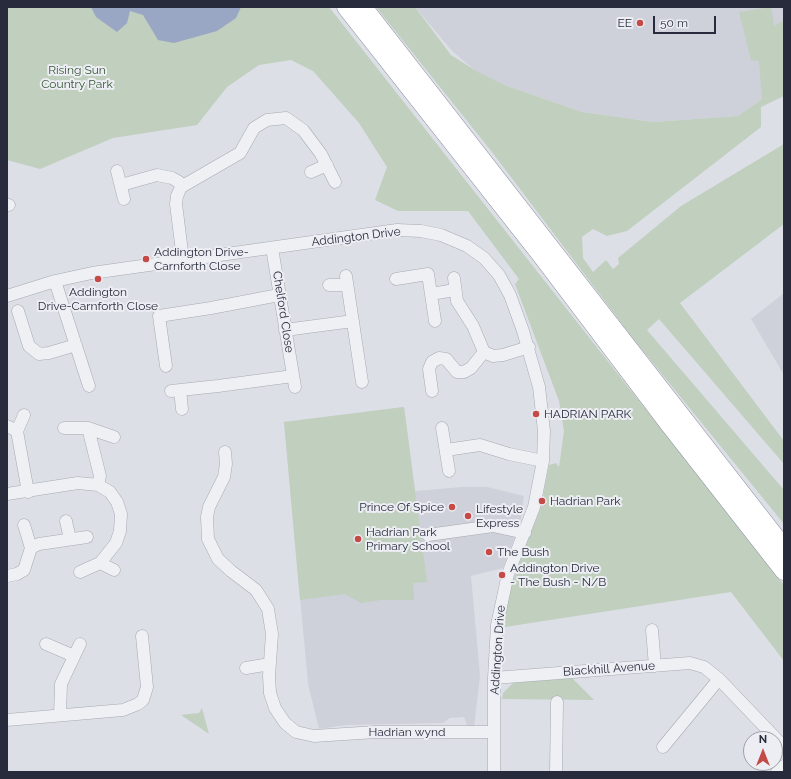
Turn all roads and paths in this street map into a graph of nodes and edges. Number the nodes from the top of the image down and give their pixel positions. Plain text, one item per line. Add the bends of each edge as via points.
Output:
1 (346, 7) edge
2 (363, 7) edge
3 (327, 165) junction
4 (117, 171) dead end
5 (311, 172) dead end
6 (335, 182) dead end
7 (121, 185) junction
8 (181, 188) junction
9 (124, 200) dead end
10 (272, 248) junction
11 (183, 260) junction
12 (454, 278) dead end
13 (396, 279) dead end
14 (55, 281) junction
15 (329, 285) dead end
16 (455, 290) junction
17 (431, 294) junction
18 (279, 295) junction
19 (7, 296) edge
20 (18, 311) dead end
21 (353, 321) junction
22 (435, 321) dead end
23 (285, 330) junction
24 (76, 345) junction
25 (529, 347) junction
26 (484, 352) junction
27 (166, 366) dead end
28 (84, 381) dead end
29 (362, 382) dead end
30 (432, 391) dead end
31 (182, 409) dead end
32 (24, 415) dead end
33 (64, 428) dead end
34 (88, 428) junction
35 (442, 428) dead end
36 (12, 429) edge
37 (114, 437) dead end
38 (446, 450) junction
39 (225, 452) dead end
40 (543, 461) junction
41 (449, 471) dead end
42 (98, 485) junction
43 (28, 492) junction
44 (7, 494) edge
45 (66, 521) dead end
46 (24, 525) dead end
47 (525, 533) junction
48 (428, 535) dead end
49 (87, 537) dead end
50 (70, 539) junction
51 (31, 548) junction
52 (784, 548) edge
53 (100, 563) junction
54 (114, 570) dead end
55 (784, 571) edge
56 (80, 572) dead end
57 (7, 576) edge
58 (652, 630) dead end
59 (142, 636) dead end
60 (46, 644) dead end
61 (80, 644) dead end
62 (74, 656) junction
63 (270, 664) junction
64 (655, 666) junction
65 (246, 668) dead end
66 (494, 678) junction
67 (719, 679) junction
68 (557, 702) dead end
69 (60, 715) junction
70 (7, 720) edge
71 (494, 732) junction
72 (663, 747) dead end
73 (784, 747) edge
74 (784, 766) edge
75 (494, 772) edge
76 (556, 772) edge
77 (777, 772) edge

1 - 55 highway
2 - 52 highway
3 - 5 street
3 - 6 street
3 - 8 street via 322,154 303,130 286,118 267,120 254,128 240,153
4 - 7 street
7 - 8 street via 157,175 172,178 179,182
7 - 9 street
8 - 11 street via 176,204
10 - 11 street, Addington Drive
10 - 18 street, Chelford Close
10 - 25 street, Addington Drive via 397,230 441,235 467,246 484,258 499,275 510,295
11 - 14 street, Addington Drive
12 - 16 street
13 - 17 street via 428,274
14 - 19 street, Addington Drive
14 - 24 street
15 - 21 street via 338,286 347,281
16 - 17 street
16 - 26 street via 457,301 473,326
17 - 22 street
18 - 23 street, Chelford Close
18 - 27 street via 159,316
20 - 24 street via 29,346 39,354
21 - 23 street
21 - 29 street
23 - 31 street, Chelford Close via 294,381 175,390
24 - 28 street
25 - 26 street via 503,355 493,356
25 - 40 street, Addington Drive via 543,409
26 - 30 street via 471,368 464,372 456,372 446,360 439,358 432,362 429,368
32 - 36 street
33 - 34 street
34 - 37 street
34 - 42 street via 100,476
35 - 38 street
36 - 43 street
38 - 40 street via 480,445
38 - 41 street
39 - 63 street via 224,477 207,516 208,539 218,559 256,590 264,600 272,625
40 - 47 street, Addington Drive via 534,507
42 - 43 street via 78,483
42 - 53 street via 110,492 118,502 121,514 116,543
43 - 44 street
45 - 50 street
46 - 51 street
47 - 48 street via 493,526
47 - 66 street, Addington Drive via 502,596 497,624
49 - 50 street
50 - 51 street via 39,544
51 - 57 street via 24,570
53 - 54 street
53 - 56 street
58 - 64 street
59 - 69 street via 147,687 143,700 132,708 123,710
60 - 62 street
61 - 62 street
62 - 69 street via 61,684
63 - 65 street
63 - 71 street, Hadrian wynd via 270,693 279,716 296,732 320,736 376,732
64 - 66 street, Blackhill Avenue
64 - 67 street, Blackhill Avenue via 690,663 704,667
66 - 71 street, Addington Drive
67 - 72 street
67 - 73 street, Blackhill Avenue
68 - 76 street
69 - 70 street
71 - 75 street, Addington Drive
74 - 77 street

